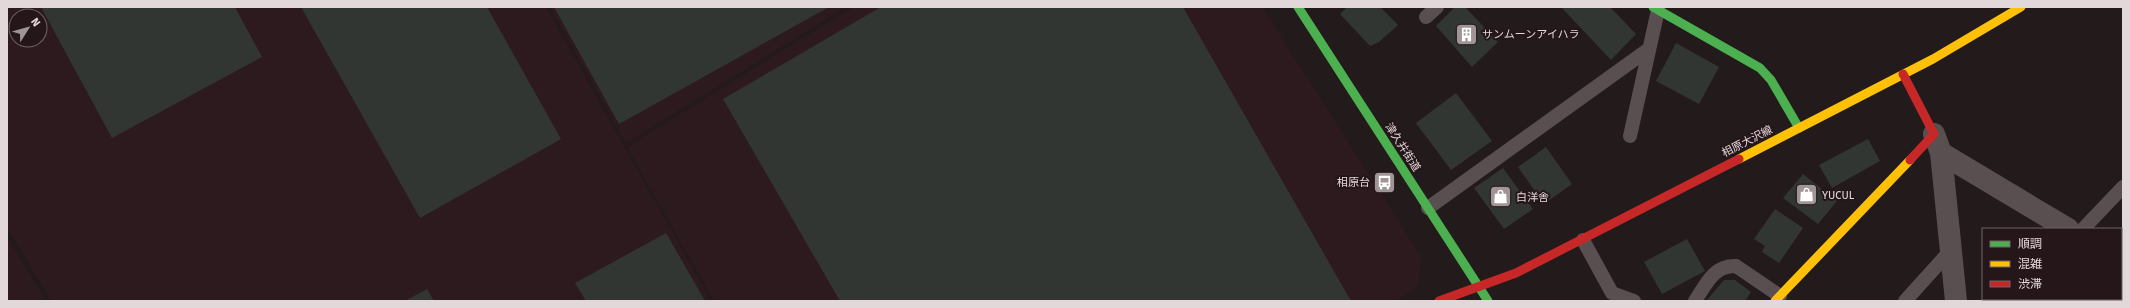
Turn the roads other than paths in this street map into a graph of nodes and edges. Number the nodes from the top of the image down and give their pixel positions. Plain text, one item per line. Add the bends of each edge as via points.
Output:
1 (1298, 7) edge
2 (1437, 7) edge
3 (2021, 7) edge
4 (1656, 8) edge
5 (1426, 17) dead end
6 (1649, 49) junction
7 (1903, 74) junction
8 (1799, 128) junction
9 (1630, 136) dead end
10 (1937, 143) junction
11 (2123, 187) edge
12 (1428, 208) junction
13 (2066, 228) edge
14 (2084, 228) edge
15 (1583, 240) junction
16 (1951, 250) junction
17 (1478, 286) junction
18 (1777, 299) edge
19 (1439, 301) edge
20 (1488, 301) edge
21 (1634, 301) edge
22 (1695, 301) edge
23 (1905, 301) edge
24 (1956, 301) edge

1 - 12 main road, 津久井街道
2 - 5 lane
3 - 7 main road, 相原大沢線
4 - 6 lane
4 - 8 main road via 1760,68 1771,80
6 - 9 lane
6 - 12 lane
7 - 8 main road, 相原大沢線
7 - 10 main road
8 - 15 main road, 相原大沢線
10 - 13 street
10 - 16 street
10 - 18 main road
11 - 14 lane
12 - 17 main road, 津久井街道
15 - 17 main road, 相原大沢線 via 1516,273
15 - 21 lane via 1612,293
16 - 23 lane
16 - 24 street
17 - 19 main road, 相原大沢線
17 - 20 main road, 津久井街道
18 - 22 lane via 1736,266 1728,265 1713,274

